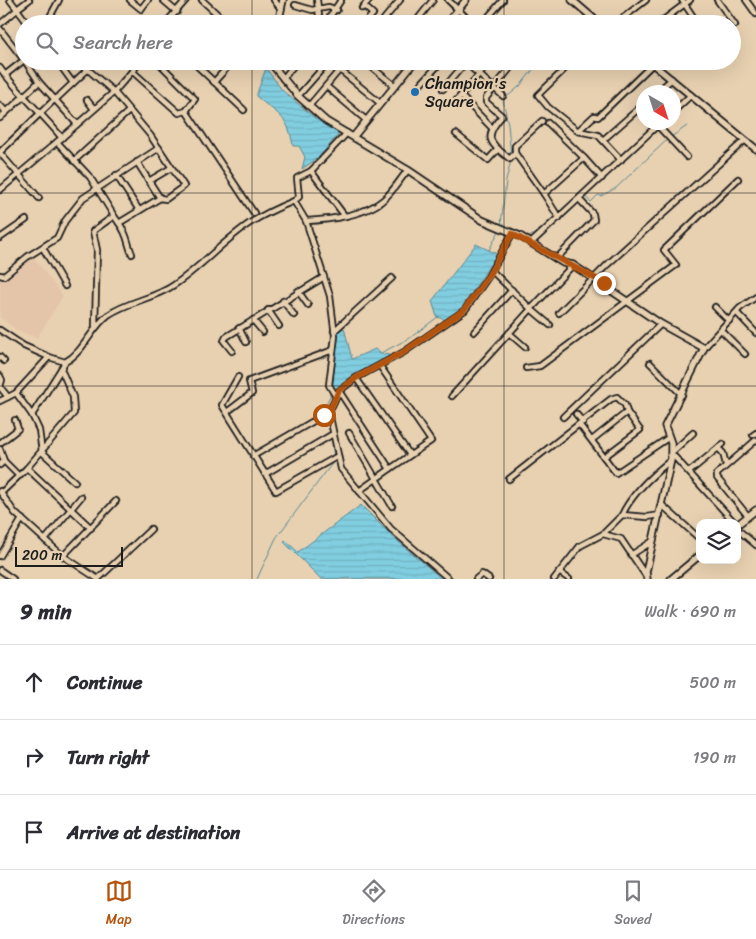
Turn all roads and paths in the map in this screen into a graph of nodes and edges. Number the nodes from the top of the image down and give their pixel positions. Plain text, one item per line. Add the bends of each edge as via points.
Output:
1 (10, 0) edge
2 (29, 0) edge
3 (59, 0) edge
4 (130, 0) edge
5 (148, 0) edge
6 (163, 0) edge
7 (186, 0) edge
8 (202, 0) edge
9 (274, 0) edge
10 (283, 0) edge
11 (317, 0) edge
12 (369, 0) edge
13 (400, 0) edge
14 (433, 0) edge
15 (448, 0) edge
16 (466, 0) edge
17 (502, 0) edge
18 (572, 0) edge
19 (646, 0) edge
20 (690, 0) edge
21 (717, 0) edge
22 (746, 0) edge
23 (339, 1) edge
24 (684, 2) edge
25 (295, 5) dead end
26 (17, 9) junction
27 (281, 9) junction
28 (318, 9) junction
29 (312, 10) junction
30 (336, 10) junction
31 (459, 10) junction
32 (177, 12) junction
33 (756, 14) edge
34 (21, 15) edge
35 (51, 15) edge
36 (174, 15) edge
37 (218, 15) edge
38 (280, 15) edge
39 (316, 15) edge
40 (319, 15) edge
41 (332, 15) edge
42 (372, 15) edge
43 (388, 15) edge
44 (421, 15) edge
45 (454, 15) edge
46 (464, 15) edge
47 (489, 15) edge
48 (590, 15) edge
49 (626, 15) edge
50 (669, 15) edge
51 (692, 15) edge
52 (728, 15) edge
53 (0, 24) edge
54 (0, 30) edge
55 (15, 49) edge
56 (15, 67) edge
57 (0, 68) edge
58 (31, 70) edge
59 (64, 70) edge
60 (87, 70) edge
61 (89, 70) edge
62 (166, 70) edge
63 (201, 70) edge
64 (225, 70) edge
65 (278, 70) edge
66 (290, 70) edge
67 (322, 70) edge
68 (340, 70) joint
69 (375, 70) edge
70 (406, 70) edge
71 (434, 70) edge
72 (459, 70) edge
73 (475, 70) edge
74 (484, 70) edge
75 (509, 70) edge
76 (563, 70) edge
77 (645, 70) edge
78 (662, 70) edge
79 (132, 71) joint
80 (5, 75) junction
81 (480, 75) junction
82 (283, 79) junction
83 (672, 79) junction
84 (39, 82) junction
85 (214, 82) junction
86 (73, 83) junction
87 (394, 85) junction
88 (665, 85) edge
89 (326, 86) junction
90 (420, 86) dead end
91 (494, 88) junction
92 (443, 89) dead end
93 (114, 92) junction
94 (691, 94) junction
95 (23, 95) junction
96 (298, 96) junction
97 (461, 96) junction
98 (503, 96) dead end
99 (55, 99) junction
100 (87, 100) dead end
101 (456, 102) dead end
102 (380, 103) junction
103 (681, 104) edge
104 (0, 105) edge
105 (309, 106) junction
106 (94, 108) junction
107 (244, 110) dead end
108 (129, 111) junction
109 (186, 111) junction
110 (636, 111) edge
111 (6, 112) junction
112 (41, 112) junction
113 (0, 118) edge
114 (366, 120) junction
115 (542, 121) dead end
116 (548, 123) dead end
117 (77, 124) junction
118 (492, 128) junction
119 (654, 130) edge
120 (665, 130) edge
121 (578, 132) junction
122 (456, 134) dead end
123 (350, 135) junction
124 (62, 138) junction
125 (603, 140) junction
126 (745, 140) junction
127 (57, 142) junction
128 (159, 148) junction
129 (498, 149) junction
130 (756, 150) edge
131 (0, 152) edge
132 (515, 154) junction
133 (687, 157) dead end
134 (584, 158) junction
135 (74, 160) junction
136 (621, 160) junction
137 (137, 162) junction
138 (171, 168) junction
139 (408, 170) junction
140 (311, 171) junction
141 (18, 174) junction
142 (116, 175) junction
143 (602, 178) junction
144 (738, 179) dead end
145 (149, 181) junction
146 (95, 188) junction
147 (0, 190) edge
148 (544, 194) junction
149 (39, 198) dead end
150 (160, 198) junction
151 (579, 199) junction
152 (294, 200) junction
153 (139, 210) junction
154 (254, 213) dead end
155 (344, 215) junction
156 (114, 216) junction
157 (559, 218) junction
158 (26, 220) dead end
159 (306, 221) junction
160 (119, 222) junction
161 (512, 234) junction
162 (0, 238) edge
163 (532, 243) junction
164 (43, 248) junction
165 (132, 254) dead end
166 (556, 259) junction
167 (573, 265) junction
168 (492, 271) junction
169 (0, 274) edge
170 (324, 277) junction
171 (392, 278) dead end
172 (594, 278) junction
173 (65, 286) dead end
174 (512, 290) junction
175 (298, 291) junction
176 (756, 297) edge
177 (283, 301) junction
178 (628, 302) junction
179 (308, 305) dead end
180 (715, 307) dead end
181 (531, 308) junction
182 (268, 310) junction
183 (560, 313) dead end
184 (737, 313) junction
185 (294, 315) dead end
186 (253, 320) junction
187 (729, 321) junction
188 (661, 324) junction
189 (550, 325) dead end
190 (96, 326) junction
191 (279, 326) dead end
192 (239, 328) junction
193 (0, 330) edge
194 (721, 330) junction
195 (334, 331) junction
196 (263, 332) dead end
197 (474, 332) dead end
198 (509, 333) junction
199 (756, 333) edge
200 (246, 342) dead end
201 (525, 347) dead end
202 (704, 348) junction
203 (333, 350) junction
204 (232, 351) dead end
205 (745, 354) dead end
206 (49, 357) junction
207 (65, 362) junction
208 (650, 363) dead end
209 (380, 366) junction
210 (526, 368) dead end
211 (61, 369) junction
212 (0, 376) edge
213 (238, 377) dead end
214 (356, 378) junction
215 (335, 392) junction
216 (16, 394) junction
217 (682, 395) junction
218 (452, 396) dead end
219 (8, 397) junction
220 (0, 401) edge
221 (227, 412) junction
222 (627, 412) junction
223 (327, 413) junction
224 (576, 414) dead end
225 (32, 415) junction
226 (563, 417) dead end
227 (15, 420) dead end
228 (581, 423) junction
229 (349, 433) dead end
230 (692, 433) dead end
231 (331, 435) junction
232 (668, 438) junction
233 (592, 440) junction
234 (756, 440) edge
235 (0, 443) edge
236 (723, 444) dead end
237 (718, 448) junction
238 (0, 449) edge
239 (42, 452) junction
240 (410, 455) junction
241 (671, 455) junction
242 (253, 456) junction
243 (604, 457) junction
244 (335, 458) junction
245 (2, 463) edge
246 (726, 465) junction
247 (27, 468) junction
248 (390, 469) junction
249 (689, 472) junction
250 (265, 474) junction
251 (19, 476) junction
252 (376, 478) junction
253 (509, 479) dead end
254 (75, 482) dead end
255 (360, 491) junction
256 (1, 492) edge
257 (81, 497) dead end
258 (116, 501) dead end
259 (662, 505) junction
260 (392, 506) dead end
261 (71, 509) junction
262 (756, 510) edge
263 (622, 515) junction
264 (660, 515) junction
265 (748, 516) junction
266 (22, 519) junction
267 (731, 519) edge
268 (741, 521) edge
269 (91, 528) junction
270 (151, 529) dead end
271 (741, 532) edge
272 (603, 534) junction
273 (696, 535) edge
274 (45, 540) junction
275 (653, 541) junction
276 (756, 545) edge
277 (631, 555) junction
278 (0, 556) edge
279 (63, 556) junction
280 (696, 558) edge
281 (0, 570) edge
282 (559, 572) junction
283 (646, 578) edge
284 (12, 579) edge
285 (98, 579) edge
286 (449, 579) edge
287 (476, 579) edge
288 (489, 579) edge
289 (554, 579) edge
290 (569, 579) edge
291 (671, 579) edge

1 - 26 street
2 - 26 street
3 - 35 street
4 - 5 street via 141,9
6 - 32 street
7 - 32 street
8 - 37 street
9 - 27 street
10 - 27 street
11 - 28 street
12 - 42 street via 363,7
13 - 43 street
14 - 44 street
15 - 31 street
16 - 31 street
17 - 47 street
18 - 48 street
19 - 49 street
20 - 24 street
21 - 52 street
22 - 33 street
23 - 30 street
24 - 50 street
24 - 51 street
25 - 29 street
26 - 34 street
26 - 53 street
27 - 38 street
28 - 29 street
28 - 30 street via 329,7
28 - 40 street
29 - 39 street
30 - 41 street
31 - 45 street
31 - 46 street
32 - 36 street
54 - 55 street
56 - 80 street
57 - 80 street
58 - 84 street
59 - 86 street
60 - 86 street
61 - 93 street
62 - 109 street via 195,99
63 - 85 street
64 - 85 street
65 - 82 street
66 - 82 street
67 - 96 street
68 - 89 street
68 - 102 street
69 - 87 street
70 - 87 street
71 - 90 street
72 - 92 street
73 - 81 street
74 - 81 street
75 - 91 street
76 - 121 street via 538,95
77 - 121 street via 598,117 594,116
78 - 83 street
79 - 93 street
79 - 109 street via 179,113
80 - 95 street
81 - 91 street
81 - 97 street
82 - 96 street
83 - 88 street
83 - 94 street
84 - 95 street
84 - 99 street
85 - 107 street
86 - 99 street
87 - 102 street
89 - 105 street
89 - 114 street
91 - 98 street
91 - 118 street via 486,102 502,116
93 - 106 street
93 - 108 street
94 - 103 street
94 - 126 street
95 - 111 street
95 - 112 street
96 - 105 street
97 - 101 street
97 - 118 street
99 - 112 street
99 - 117 street
100 - 106 street
102 - 114 street
104 - 111 street
105 - 123 street
106 - 117 street
108 - 128 street
108 - 135 street
109 - 154 street
110 - 125 street
111 - 113 street
112 - 124 street
112 - 131 street
114 - 123 street
115 - 132 street via 515,146
116 - 134 street
117 - 124 street
118 - 129 street via 490,136
119 - 136 street
120 - 133 street
121 - 125 street via 598,135
122 - 129 street via 488,160
123 - 139 street
123 - 140 street
124 - 127 street
125 - 136 street
126 - 130 street
126 - 172 street
127 - 135 street
127 - 141 street
128 - 137 street
128 - 138 street
129 - 132 street via 510,159
131 - 141 street
132 - 148 street
134 - 143 street
134 - 148 street
135 - 146 street via 90,177
136 - 143 street
137 - 142 street
137 - 145 street
138 - 145 street
138 - 150 street via 183,188 164,200
139 - 155 street via 384,199 368,210
139 - 161 street via 482,220
140 - 152 street via 296,180 298,197
140 - 155 street
141 - 147 street
141 - 149 street
142 - 146 street
142 - 153 street
143 - 151 street
144 - 178 street via 664,250 676,265
145 - 150 street
146 - 156 street
146 - 164 street via 65,221 57,238
148 - 157 street
150 - 153 street
151 - 157 street
151 - 166 street via 593,214 594,220
152 - 159 street
152 - 190 street via 249,224 172,287 126,305
153 - 160 street
155 - 159 street
156 - 160 street
156 - 190 street via 93,231 97,250
157 - 163 street
158 - 162 street
159 - 170 street
160 - 165 street via 128,236
161 - 163 street
161 - 168 street
163 - 166 street
164 - 169 street via 4,276
164 - 173 street
166 - 167 street
167 - 172 street
167 - 181 street
168 - 174 street
168 - 209 street via 464,310
170 - 175 street
170 - 195 street
171 - 195 street
172 - 178 street
172 - 183 street
174 - 181 street
174 - 197 street
175 - 177 street
175 - 179 street
176 - 184 street
177 - 182 street
177 - 185 street
178 - 188 street
178 - 210 street via 540,366
180 - 187 street
181 - 189 street
181 - 198 street
182 - 186 street
182 - 191 street
184 - 187 street
184 - 199 street
186 - 192 street
186 - 196 street
187 - 194 street
188 - 202 street
188 - 226 street
190 - 207 street via 79,351
192 - 200 street
192 - 204 street via 223,340
193 - 206 street
194 - 202 street
194 - 205 street
195 - 203 street
198 - 201 street
198 - 218 street
202 - 217 street
203 - 215 street via 329,386
203 - 221 street via 249,381 252,393
206 - 207 street
206 - 216 street
207 - 211 street
208 - 217 street
209 - 214 street
209 - 240 street via 431,441
211 - 225 street
211 - 239 street via 73,397 74,413
212 - 219 street via 0,387
213 - 221 street via 222,403
214 - 215 street
214 - 240 street
215 - 223 street
215 - 248 street via 353,409
216 - 219 street
216 - 225 street
217 - 232 street via 665,426
219 - 220 street
221 - 242 street
222 - 228 street via 620,400 614,397
222 - 233 street
222 - 243 street via 640,430
223 - 231 street
223 - 242 street
224 - 228 street
225 - 239 street via 39,430
227 - 235 street via 18,429
228 - 233 street
228 - 253 street
229 - 252 street
230 - 241 street
231 - 244 street
231 - 250 street
232 - 241 street
232 - 243 street via 616,473
233 - 243 street
234 - 246 street
236 - 237 street
237 - 246 street via 724,453
237 - 249 street
238 - 245 street
239 - 247 street
239 - 254 street
240 - 248 street
241 - 249 street
241 - 259 street
241 - 263 street via 626,506
242 - 250 street
244 - 250 street via 276,492
244 - 255 street
245 - 251 street
246 - 265 street via 716,477
247 - 251 street
247 - 261 street
248 - 252 street
249 - 267 street
251 - 256 street
252 - 255 street
252 - 260 street
255 - 286 street via 391,529
256 - 266 street
257 - 261 street
258 - 269 street
259 - 264 street
259 - 273 street
261 - 269 street
261 - 274 street
262 - 265 street
263 - 264 street
263 - 272 street
264 - 275 street
265 - 268 street
266 - 274 street
266 - 278 street
269 - 279 street
270 - 285 street
271 - 276 street
272 - 277 street via 620,539
272 - 282 street via 580,546
274 - 279 street
275 - 277 street
275 - 283 street
277 - 283 street
279 - 285 street
280 - 291 street
281 - 284 street
282 - 289 street
282 - 290 street
287 - 288 street via 482,574

